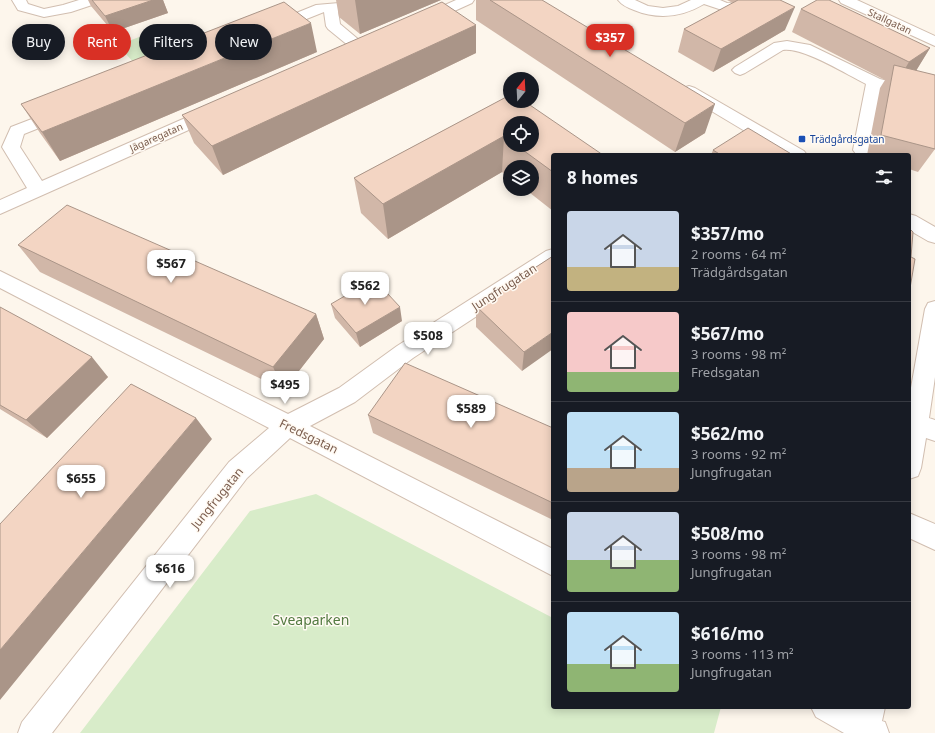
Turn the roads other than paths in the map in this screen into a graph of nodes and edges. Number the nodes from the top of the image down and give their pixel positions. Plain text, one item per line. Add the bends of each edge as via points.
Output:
1 (19, 0) edge
2 (93, 0) edge
3 (361, 0) edge
4 (467, 0) edge
5 (625, 0) edge
6 (701, 0) edge
7 (707, 0) edge
8 (773, 0) edge
9 (846, 0) edge
10 (331, 8) junction
11 (412, 25) edge
12 (272, 28) edge
13 (935, 42) edge
14 (359, 49) edge
15 (740, 70) dead end
16 (874, 82) junction
17 (676, 84) edge
18 (935, 98) edge
19 (229, 105) edge
20 (76, 107) edge
21 (6, 147) edge
22 (862, 150) dead end
23 (795, 153) edge
24 (38, 190) junction
25 (0, 208) edge
26 (911, 221) edge
27 (935, 236) edge
28 (551, 257) edge
29 (0, 279) edge
30 (935, 310) edge
31 (933, 338) edge
32 (287, 426) junction
33 (926, 427) edge
34 (911, 463) edge
35 (911, 526) edge
36 (935, 537) edge
37 (551, 562) edge
38 (832, 709) edge
39 (870, 723) edge
40 (33, 733) edge

1 - 2 street via 23,7 44,13
3 - 10 street
4 - 11 street
5 - 6 street via 633,6 660,13 689,8
7 - 8 street via 725,7 755,8
9 - 13 street, Stallgatan
10 - 12 street via 320,8
10 - 14 street via 333,26
15 - 16 street via 779,46 787,45 805,48
16 - 18 street
16 - 22 street
17 - 23 street
19 - 24 street, Jägaregatan
20 - 21 street via 17,131
21 - 24 street
24 - 25 street, Jägaregatan
26 - 27 street
28 - 32 street, Jungfrugatan via 405,352 347,396
29 - 32 street, Fredsgatan
30 - 31 street
31 - 33 street
32 - 37 street, Fredsgatan
32 - 40 street, Jungfrugatan via 238,470
33 - 34 street
35 - 36 street
38 - 39 street

